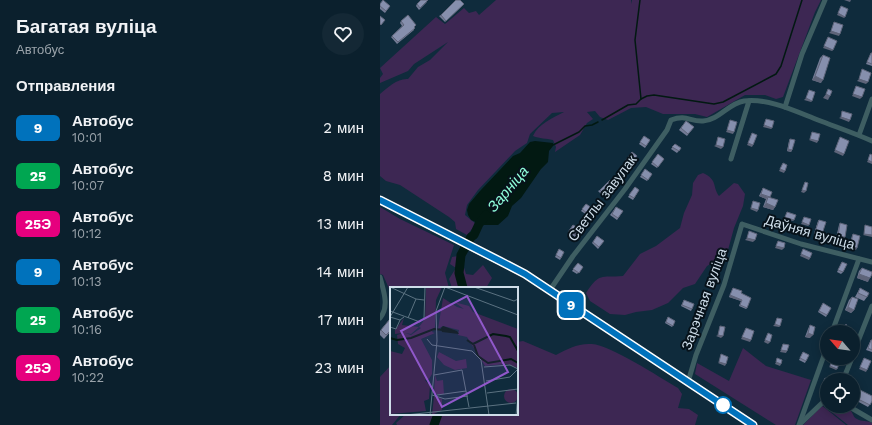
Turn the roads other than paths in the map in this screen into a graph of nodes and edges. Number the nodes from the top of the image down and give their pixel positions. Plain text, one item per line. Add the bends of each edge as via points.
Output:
1 (825, 0) edge
2 (872, 98) edge
3 (749, 101) junction
4 (785, 107) junction
5 (858, 135) junction
6 (872, 141) edge
7 (731, 159) dead end
8 (380, 200) edge
9 (742, 224) joint
10 (859, 259) junction
11 (872, 262) edge
12 (380, 277) edge
13 (553, 285) junction
14 (872, 306) edge
15 (380, 318) edge
16 (835, 325) edge
17 (860, 336) edge
18 (821, 365) edge
19 (688, 382) junction
20 (820, 405) edge
21 (860, 413) edge
22 (872, 420) edge
23 (753, 425) edge
24 (799, 425) edge

1 - 4 street via 802,54
2 - 5 street
3 - 4 street via 762,101
3 - 7 street
3 - 13 street, Светлы завулак via 742,101 714,118 703,121 685,117 671,120 668,130
4 - 5 street
5 - 6 street
8 - 13 main road via 519,271
9 - 10 street, Даўняя вуліца
9 - 19 street, Зарэчная вуліца via 724,286 698,348
10 - 11 street, Даўняя вуліца
10 - 16 street
12 - 15 street via 386,306
13 - 19 main road via 612,333
14 - 17 street
18 - 24 street
19 - 23 main road
20 - 24 street
21 - 22 street

